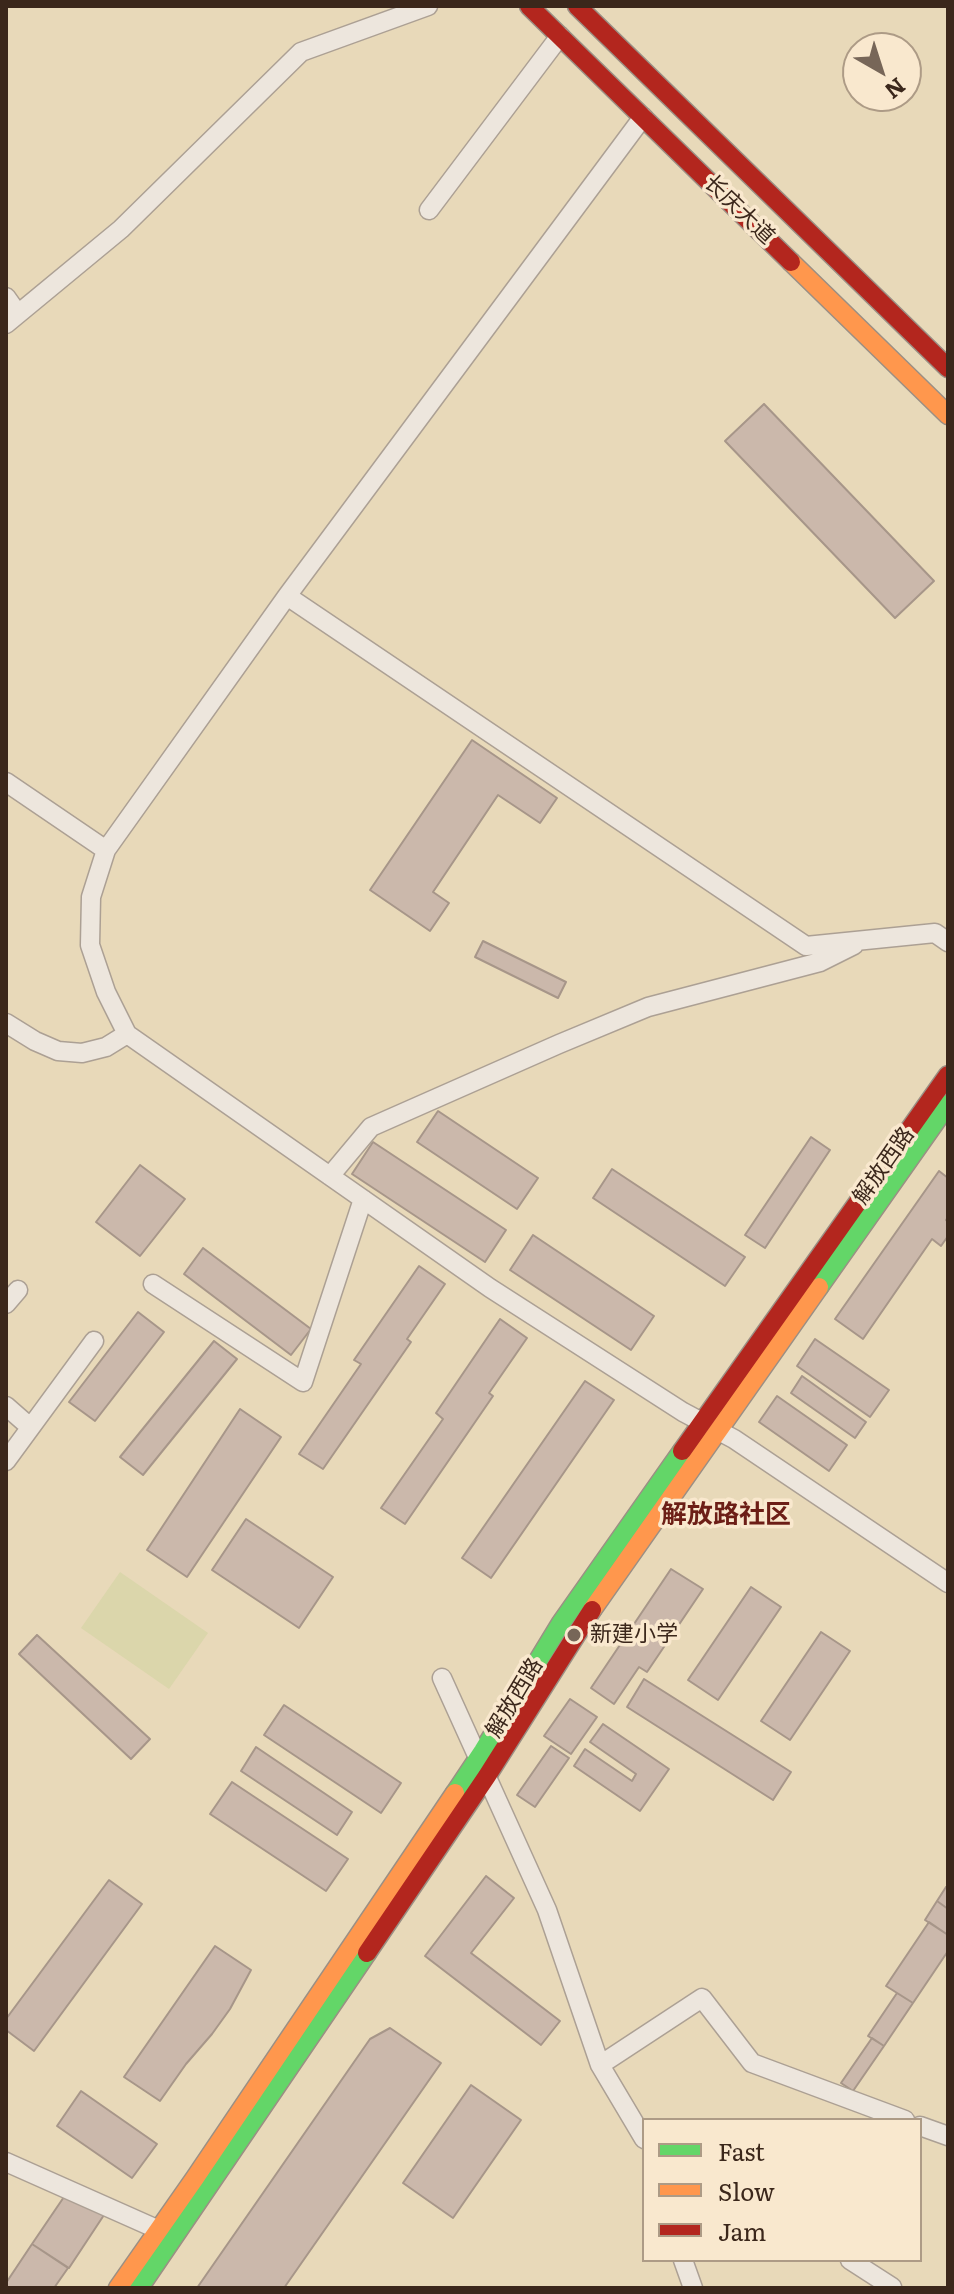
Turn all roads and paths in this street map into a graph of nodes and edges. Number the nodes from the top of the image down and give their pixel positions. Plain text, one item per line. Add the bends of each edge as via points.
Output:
1 (428, 6) edge
2 (529, 6) edge
3 (577, 6) edge
4 (560, 36) junction
5 (643, 117) junction
6 (429, 210) dead end
7 (6, 297) edge
8 (12, 319) edge
9 (948, 368) edge
10 (948, 415) edge
11 (287, 596) junction
12 (6, 782) edge
13 (106, 850) junction
14 (864, 939) junction
15 (948, 942) edge
16 (6, 1023) edge
17 (127, 1034) junction
18 (948, 1075) edge
19 (948, 1104) edge
20 (330, 1176) junction
21 (363, 1199) junction
22 (153, 1284) dead end
23 (94, 1341) dead end
24 (6, 1406) edge
25 (30, 1427) junction
26 (710, 1427) junction
27 (6, 1461) edge
28 (948, 1583) edge
29 (442, 1678) dead end
30 (478, 1758) junction
31 (487, 1776) junction
32 (600, 2065) junction
33 (900, 2118) edge
34 (922, 2127) edge
35 (642, 2136) edge
36 (948, 2136) edge
37 (6, 2162) edge
38 (167, 2234) junction
39 (684, 2262) edge
40 (853, 2262) edge
41 (892, 2287) edge
42 (118, 2288) edge
43 (139, 2288) edge
44 (693, 2288) edge

1 - 8 street via 301,52 121,229
2 - 4 street, 长庆大道
3 - 9 street, 长庆大道
4 - 5 street, 长庆大道
4 - 6 street
5 - 10 street, 长庆大道
5 - 11 street
7 - 8 street
11 - 13 street
11 - 14 street via 806,946
12 - 13 street
13 - 17 street via 91,897 90,945
14 - 15 street via 935,933
14 - 20 street via 820,962 648,1007 371,1127
16 - 17 street via 58,1051 82,1053
17 - 20 street
18 - 26 street, 解放西路
19 - 26 street, 解放西路
20 - 21 street
21 - 22 street via 303,1382
21 - 26 street via 490,1288
23 - 25 street
24 - 25 street
25 - 27 street
26 - 28 street
26 - 30 street, 解放西路 via 561,1623
26 - 31 street, 解放西路
29 - 30 street
30 - 31 street
30 - 38 street, 解放西路
31 - 32 street via 547,1910
31 - 38 street, 解放西路
32 - 33 street via 702,1998 752,2063
32 - 35 street
34 - 36 street
37 - 38 street
38 - 42 street, 解放西路
38 - 43 street, 解放西路
39 - 44 street
40 - 41 street

